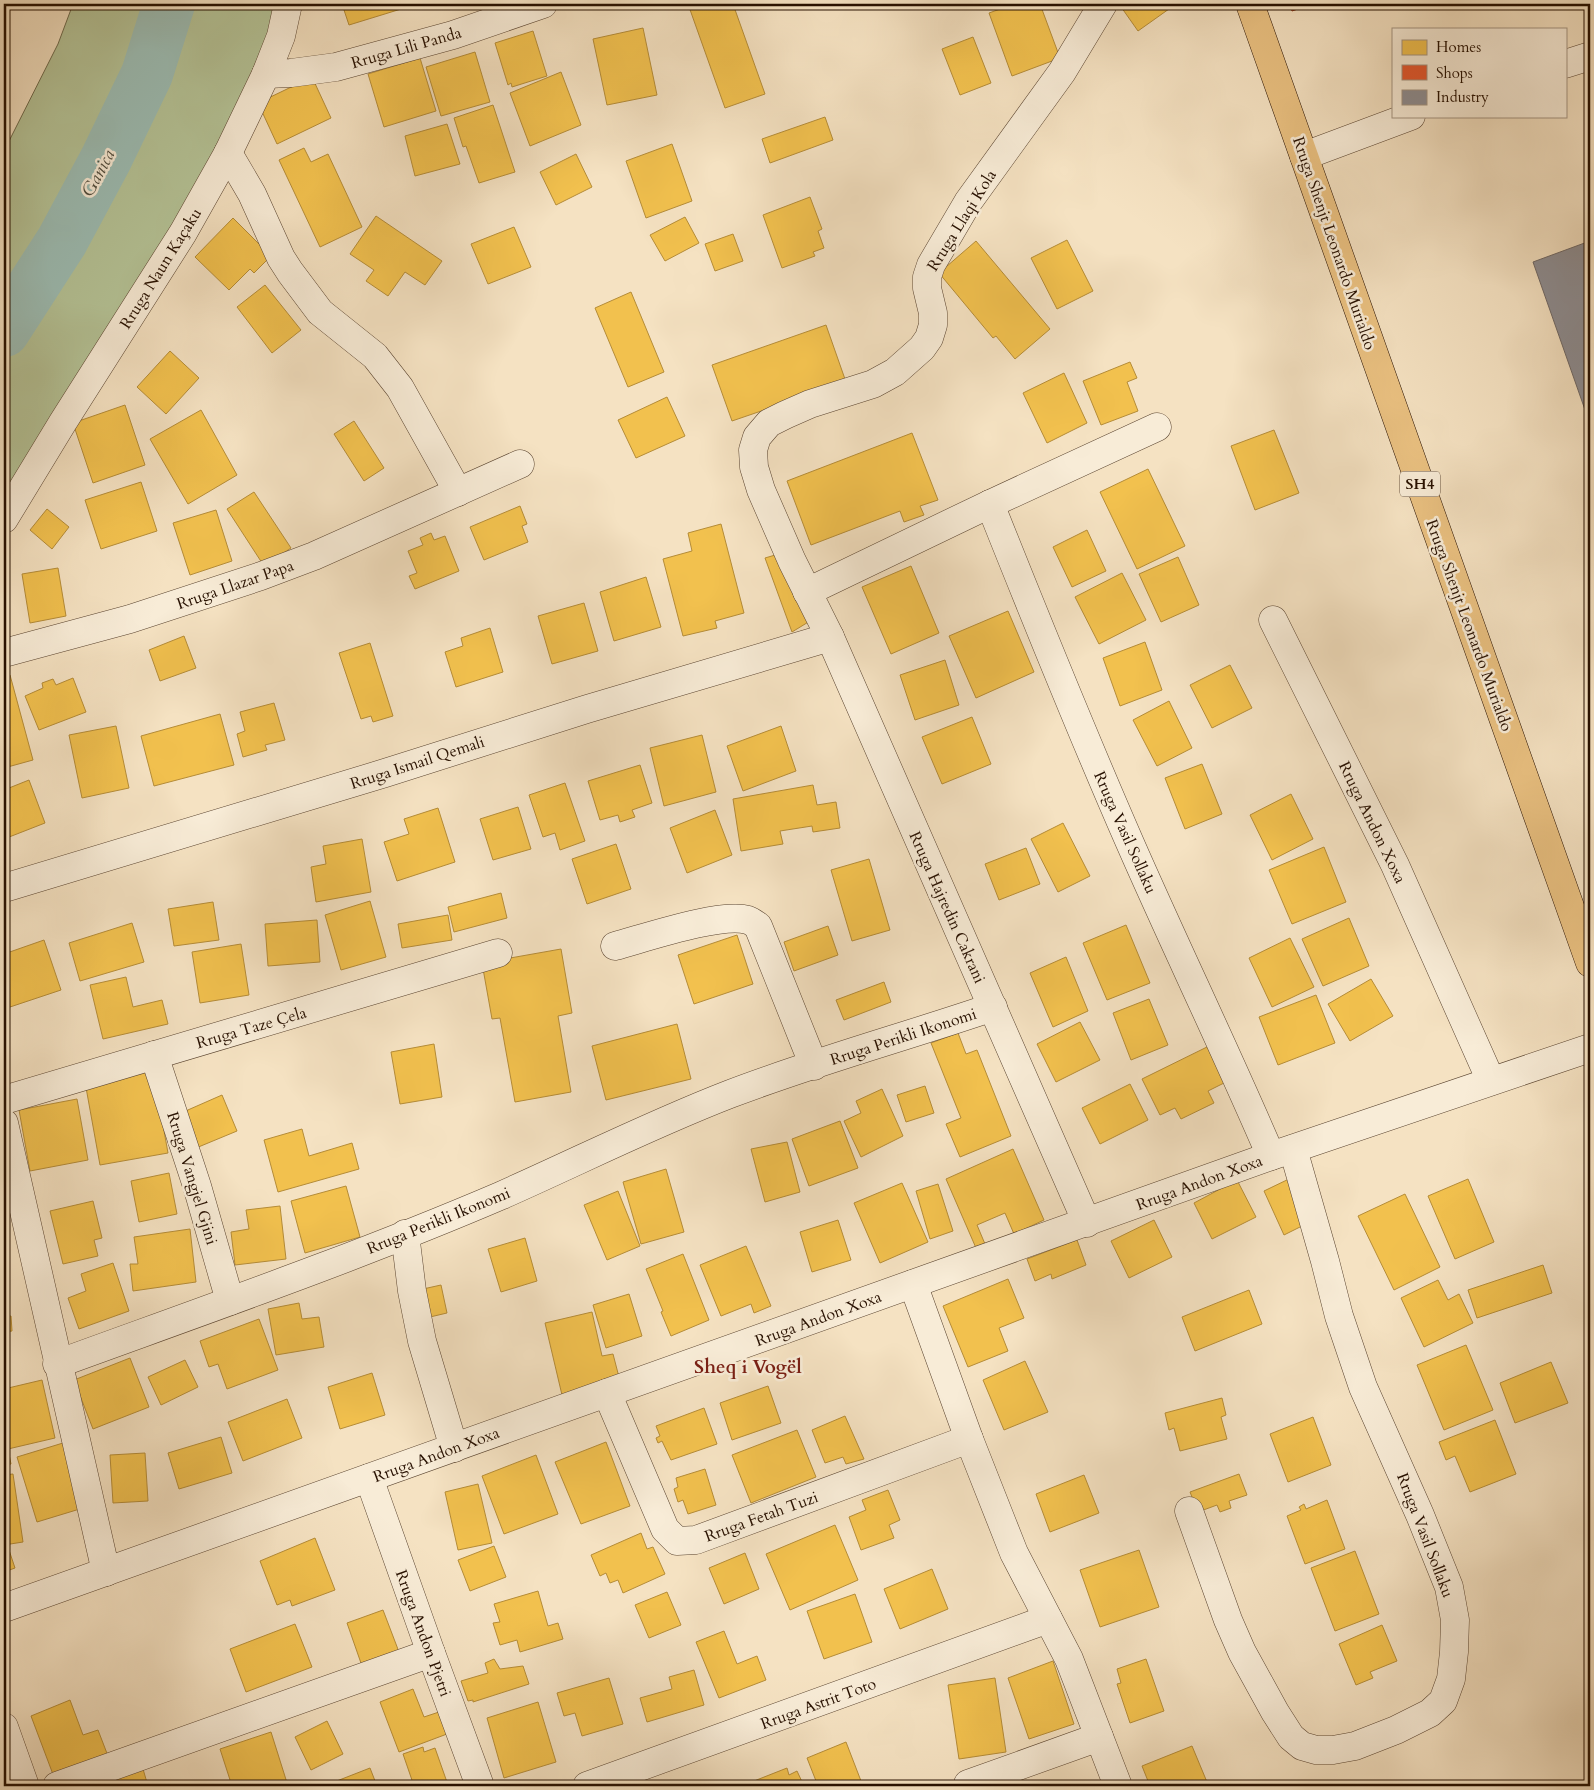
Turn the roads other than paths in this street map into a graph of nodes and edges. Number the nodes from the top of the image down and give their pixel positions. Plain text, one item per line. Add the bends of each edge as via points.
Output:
1 (288, 4) edge
2 (543, 4) edge
3 (1103, 4) edge
4 (1250, 4) edge
5 (1590, 56) edge
6 (1566, 64) edge
7 (266, 74) junction
8 (1406, 118) edge
9 (228, 153) junction
10 (1304, 156) junction
11 (1157, 427) dead end
12 (520, 464) dead end
13 (458, 492) junction
14 (990, 504) junction
15 (4, 519) edge
16 (807, 592) junction
17 (1273, 620) dead end
18 (830, 637) junction
19 (4, 653) edge
20 (4, 888) edge
21 (616, 946) dead end
22 (498, 954) dead end
23 (1590, 963) edge
24 (993, 1007) junction
25 (1590, 1048) edge
26 (154, 1055) junction
27 (814, 1066) junction
28 (1491, 1081) junction
29 (4, 1100) edge
30 (4, 1123) edge
31 (1282, 1153) junction
32 (1087, 1222) junction
33 (405, 1234) junction
34 (912, 1284) junction
35 (230, 1301) junction
36 (57, 1364) junction
37 (606, 1393) junction
38 (969, 1439) junction
39 (454, 1448) junction
40 (370, 1478) junction
41 (1189, 1511) dead end
42 (106, 1572) junction
43 (4, 1608) edge
44 (1048, 1619) junction
45 (431, 1653) junction
46 (4, 1727) edge
47 (1099, 1737) junction
48 (968, 1784) dead end
49 (25, 1786) edge
50 (57, 1786) edge
51 (480, 1786) edge
52 (587, 1786) edge
53 (1118, 1786) edge

1 - 7 street, Rruga Naun Kaçaku via 281,36
2 - 7 street, Rruga Lili Panda via 452,35 336,67
3 - 16 street, Rruga Llaqi Kola via 1062,72 968,202 931,265 927,288 933,325 922,348 895,372 873,384 785,415 769,423 757,437 753,450 754,467 761,490
4 - 10 main road, Rruga Shenjt Leonardo Murialdo / SH4
5 - 6 street
7 - 9 street, Rruga Naun Kaçaku
8 - 10 street
9 - 13 street via 290,272 320,312 375,356 400,388
9 - 15 street, Rruga Naun Kaçaku via 183,233
10 - 23 main road, Rruga Shenjt Leonardo Murialdo / SH4
11 - 14 street
12 - 13 street, Rruga Llazar Papa
13 - 19 street, Rruga Llazar Papa via 261,576 130,620
14 - 16 street
14 - 31 street, Rruga Vasil Sollaku via 1130,843 1242,1088
16 - 18 street, Rruga Hajredin Cakrani
17 - 28 street, Rruga Andon Xoxa via 1395,866
18 - 20 street, Rruga Ismail Qemali
18 - 24 street, Rruga Hajredin Cakrani
21 - 27 street, Rruga Perikli Ikonomi via 725,919 747,920 758,926
22 - 26 street, Rruga Taze Çela
24 - 27 street, Rruga Perikli Ikonomi
24 - 32 street, Rruga Hajredin Cakrani
25 - 28 street, Rruga Andon Xoxa
26 - 29 street, Rruga Taze Çela
26 - 35 street, Rruga Vangjel Gjini
27 - 33 street, Rruga Perikli Ikonomi via 733,1093 664,1121 499,1196
28 - 31 street, Rruga Andon Xoxa
30 - 36 street
31 - 32 street, Rruga Andon Xoxa
31 - 41 street, Rruga Vasil Sollaku via 1325,1261 1363,1387 1449,1587 1455,1620 1454,1652 1451,1679 1442,1701 1430,1713 1355,1746 1316,1750 1302,1746 1280,1720 1242,1652
32 - 34 street, Rruga Andon Xoxa
33 - 35 street, Rruga Perikli Ikonomi
33 - 39 street via 422,1341
34 - 37 street, Rruga Andon Xoxa
34 - 38 street
35 - 36 street, Rruga Perikli Ikonomi
36 - 42 street
37 - 38 street, Rruga Fetah Tuzi via 665,1529 677,1541 696,1540
37 - 39 street, Rruga Andon Xoxa
38 - 44 street via 1014,1553
39 - 40 street, Rruga Andon Xoxa
40 - 42 street, Rruga Andon Xoxa
40 - 45 street, Rruga Andon Pjetri
42 - 43 street, Rruga Andon Xoxa
44 - 47 street
44 - 52 street, Rruga Astrit Toto
45 - 50 street
45 - 51 street, Rruga Andon Pjetri
46 - 49 street
47 - 48 street
47 - 53 street

